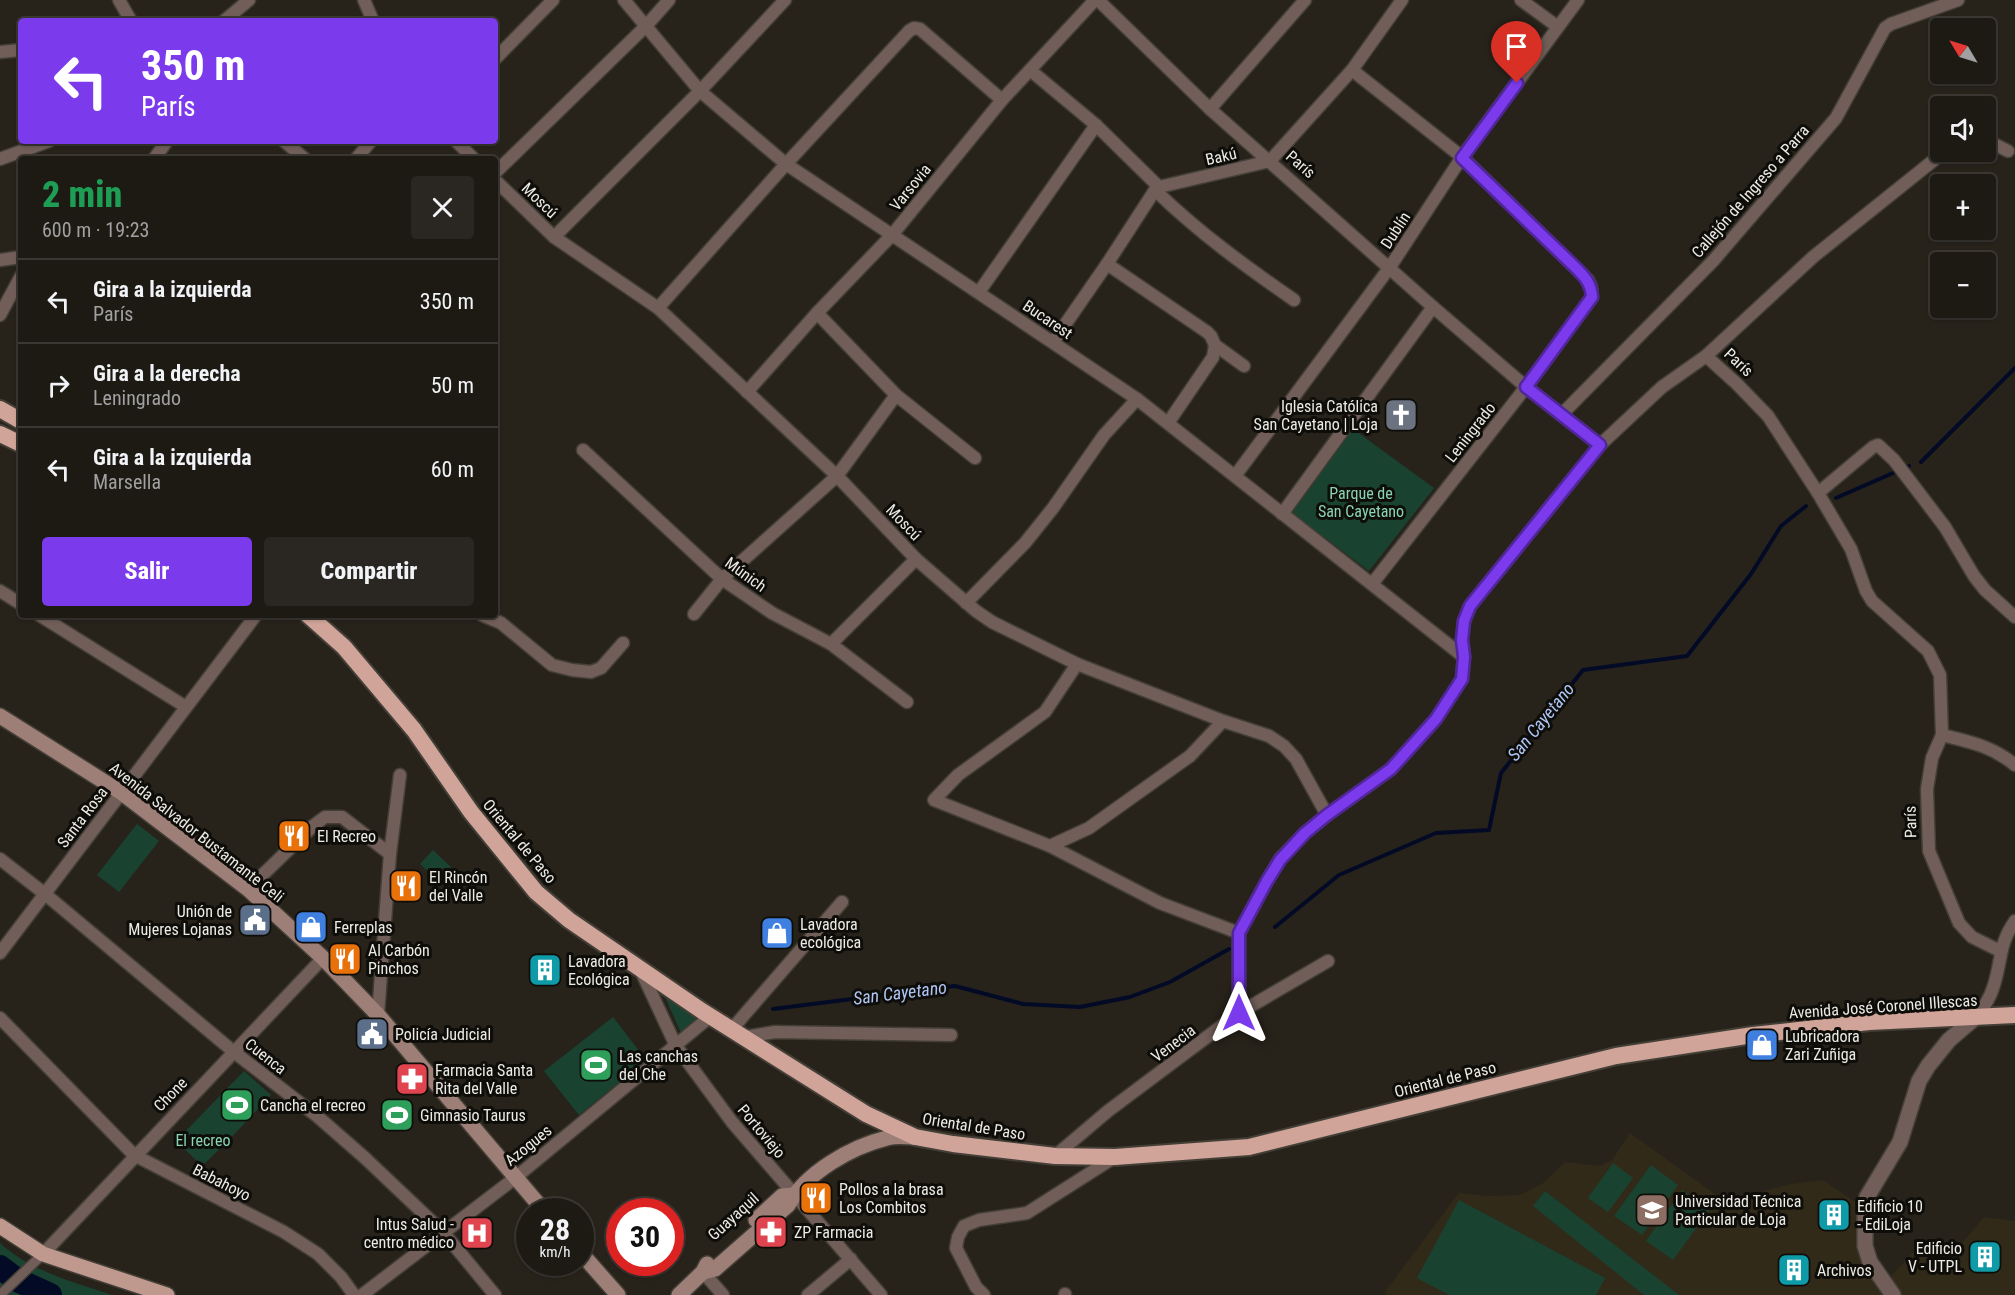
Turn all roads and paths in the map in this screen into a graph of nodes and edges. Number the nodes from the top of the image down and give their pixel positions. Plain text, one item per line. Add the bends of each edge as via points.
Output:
1 (119, 0) edge
2 (228, 0) edge
3 (249, 0) edge
4 (364, 0) edge
5 (553, 0) edge
6 (624, 0) edge
7 (669, 0) edge
8 (785, 0) edge
9 (1096, 0) edge
10 (1305, 0) edge
11 (1402, 0) edge
12 (1521, 0) edge
13 (1578, 0) edge
14 (1958, 0) edge
15 (235, 12) junction
16 (129, 18) edge
17 (228, 18) edge
18 (372, 18) edge
19 (646, 26) junction
20 (1558, 27) junction
21 (18, 50) edge
22 (0, 52) edge
23 (498, 56) edge
24 (1030, 70) junction
25 (1352, 70) junction
26 (700, 91) junction
27 (1002, 100) junction
28 (1210, 109) junction
29 (1096, 125) junction
30 (41, 144) edge
31 (288, 144) edge
32 (368, 144) edge
33 (459, 144) edge
34 (1996, 145) edge
35 (2008, 151) dead end
36 (302, 156) edge
37 (358, 156) edge
38 (471, 156) edge
39 (1462, 158) junction
40 (0, 159) edge
41 (1270, 161) junction
42 (1932, 162) edge
43 (786, 164) junction
44 (498, 170) edge
45 (498, 183) edge
46 (1157, 188) junction
47 (892, 235) junction
48 (554, 237) junction
49 (18, 257) edge
50 (0, 260) edge
51 (1107, 264) junction
52 (1390, 267) junction
53 (18, 282) edge
54 (979, 292) junction
55 (1294, 300) dead end
56 (1433, 307) junction
57 (658, 308) junction
58 (817, 313) junction
59 (0, 315) edge
60 (1053, 342) junction
61 (1215, 345) junction
62 (1706, 356) junction
63 (1244, 366) dead end
64 (1526, 387) junction
65 (747, 392) junction
66 (896, 395) junction
67 (1137, 399) junction
68 (0, 409) edge
69 (1561, 415) junction
70 (18, 416) edge
71 (1168, 423) junction
72 (0, 434) edge
73 (18, 443) edge
74 (1600, 445) junction
75 (583, 450) dead end
76 (975, 458) dead end
77 (837, 476) junction
78 (1235, 476) junction
79 (1818, 493) junction
80 (1282, 514) junction
81 (916, 559) junction
82 (722, 579) junction
83 (1372, 584) junction
84 (0, 591) edge
85 (18, 602) edge
86 (966, 603) junction
87 (694, 614) dead end
88 (2015, 617) edge
89 (44, 618) edge
90 (254, 618) edge
91 (311, 618) edge
92 (489, 618) edge
93 (623, 643) dead end
94 (831, 644) junction
95 (1464, 657) junction
96 (1077, 664) junction
97 (907, 702) dead end
98 (186, 707) junction
99 (0, 716) edge
100 (1223, 721) junction
101 (1942, 735) junction
102 (2015, 765) edge
103 (400, 775) dead end
104 (122, 793) junction
105 (1327, 815) junction
106 (1050, 846) junction
107 (390, 854) junction
108 (0, 859) edge
109 (248, 890) junction
110 (45, 894) junction
111 (842, 902) dead end
112 (2015, 921) edge
113 (1239, 933) junction
114 (2001, 951) junction
115 (0, 953) edge
116 (323, 958) junction
117 (1328, 961) dead end
118 (641, 971) junction
119 (1239, 1013) junction
120 (378, 1015) junction
121 (2015, 1015) edge
122 (711, 1016) junction
123 (1977, 1016) junction
124 (0, 1018) edge
125 (738, 1033) junction
126 (951, 1035) dead end
127 (1753, 1035) joint
128 (676, 1046) junction
129 (234, 1052) junction
130 (915, 1137) junction
131 (134, 1155) junction
132 (1054, 1156) junction
133 (1115, 1157) junction
134 (515, 1178) junction
135 (794, 1195) junction
136 (533, 1198) edge
137 (0, 1226) edge
138 (443, 1232) junction
139 (43, 1254) junction
140 (851, 1259) junction
141 (594, 1268) edge
142 (703, 1272) junction
143 (0, 1295) edge
144 (167, 1295) edge
145 (354, 1295) edge
146 (362, 1295) edge
147 (495, 1295) edge
148 (618, 1295) edge
149 (679, 1295) edge
150 (723, 1295) edge
151 (808, 1295) edge
152 (881, 1295) edge
153 (984, 1295) edge
154 (1893, 1295) edge

1 - 16 street
2 - 15 street
3 - 15 street
4 - 18 street
5 - 23 street
6 - 19 street, Bucarest
7 - 19 street
8 - 26 street
9 - 24 street, Varsovia
9 - 28 street, París
10 - 28 street
11 - 25 street
12 - 20 street
13 - 20 street, Dublín
14 - 69 street, Callejón de Ingreso a Parra via 1885,28 1836,118 1713,261
15 - 17 street
19 - 26 street, Bucarest
19 - 44 street
20 - 39 street, Dublín
21 - 22 street
24 - 27 street, Varsovia
24 - 29 street
25 - 39 street
25 - 41 street
26 - 43 street, Bucarest
26 - 48 street
27 - 43 street via 920,29 914,28
27 - 47 street, Varsovia
28 - 41 street, París
29 - 46 street
29 - 54 street
30 - 40 street
31 - 36 street
32 - 37 street
33 - 38 street
34 - 35 street
39 - 52 street, Dublín
39 - 64 street, Leningrado via 1591,287 1592,297
41 - 46 street, Bakú
41 - 52 street, París
42 - 62 street, París via 1813,257
43 - 47 street, Bucarest
43 - 57 street
45 - 48 street, Moscú
46 - 51 street
46 - 55 street via 1181,216
47 - 54 street, Bucarest
47 - 58 street, Varsovia
48 - 57 street, Moscú
49 - 50 street
51 - 60 street
51 - 61 street via 1207,332
52 - 56 street, París
52 - 78 street, Dublín
53 - 59 street
54 - 60 street, Bucarest
56 - 64 street, París
56 - 80 street
57 - 65 street, Moscú
58 - 65 street, Varsovia
58 - 66 street
60 - 67 street, Bucarest
61 - 63 street
61 - 71 street via 1213,357
62 - 74 street, París via 1662,387
62 - 79 street, París via 1768,416
64 - 69 street, París
64 - 83 street, Leningrado
65 - 77 street, Moscú
66 - 76 street
66 - 77 street
67 - 71 street, Bucarest
67 - 86 street via 1104,435 1025,543
68 - 70 highway
69 - 74 street, París
71 - 78 street, Bucarest
72 - 73 highway
74 - 95 street via 1470,606 1464,621
75 - 82 street, Múnich
77 - 81 street, Moscú
77 - 82 street
78 - 80 street, Bucarest
79 - 88 street via 1878,445 1945,527 1985,590
79 - 101 street, París via 1851,549 1872,601 1934,660 1940,675
80 - 83 street, Bucarest
81 - 86 street, Moscú
81 - 94 street
82 - 87 street
82 - 94 street, Múnich via 772,613
83 - 95 street, Bucarest
84 - 85 street
86 - 96 street, Moscú via 992,622
89 - 98 street
90 - 98 street, Santa Rosa
91 - 118 highway, Oriental de Paso via 344,647 408,723 471,812 537,892 568,920
92 - 93 street via 501,623 552,665 572,670 591,672 601,668
94 - 97 street, Múnich
95 - 105 street via 1462,679 1436,719 1391,769
96 - 100 street, Moscú
96 - 106 street via 1045,712 958,775 934,800
98 - 104 street, Santa Rosa
99 - 104 main road, Avenida Salvador Bustamante Celi
100 - 105 street, Moscú via 1269,736 1284,746 1296,759
100 - 106 street via 1190,756 1089,828
101 - 102 street via 1988,747
101 - 114 street, París via 1932,758 1927,789 1929,851 1959,922 1972,937
103 - 107 street
104 - 109 main road, Avenida Salvador Bustamante Celi
104 - 110 street, Santa Rosa
105 - 113 street via 1280,860
106 - 113 street via 1160,903
107 - 109 street via 342,817 325,817
107 - 120 street
108 - 110 street, Cuenca
109 - 116 main road, Avenida Salvador Bustamante Celi
110 - 115 street, Santa Rosa
110 - 129 street, Cuenca
111 - 125 street
112 - 114 street
113 - 119 street
114 - 123 street via 1994,987
116 - 120 main road, Avenida Salvador Bustamante Celi
116 - 129 street, Chone
117 - 119 street, Venecia
118 - 122 highway, Oriental de Paso
118 - 128 street, Portoviejo
119 - 132 street, Venecia
120 - 134 main road, Avenida Salvador Bustamante Celi
121 - 123 highway, Avenida José Coronel Illescas
122 - 125 highway, Oriental de Paso
122 - 128 street, Azogues
123 - 127 highway, Avenida José Coronel Illescas via 1869,1022
123 - 154 street via 1949,1040 1928,1066 1900,1142 1867,1197 1865,1246 1870,1262
124 - 131 street, Babahoyo
125 - 126 street
125 - 130 highway, Oriental de Paso via 866,1114
127 - 133 highway, Oriental de Paso via 1616,1056 1249,1147
128 - 134 street, Azogues
128 - 135 street, Portoviejo via 732,1122
129 - 131 street, Chone
129 - 138 street, Cuenca via 374,1165
130 - 132 highway, Oriental de Paso
130 - 135 main road, Guayaquil via 889,1137 847,1152
131 - 139 street, Chone
131 - 145 street, Babahoyo via 284,1232 318,1254
132 - 133 highway, Oriental de Paso
133 - 153 street via 1028,1213 964,1226 956,1248
134 - 136 main road, Avenida Salvador Bustamante Celi
134 - 138 street, Azogues
135 - 140 street, Portoviejo
135 - 142 main road, Guayaquil via 715,1269
137 - 139 main road
138 - 146 street, Azogues
138 - 147 street, Cuenca
139 - 143 street
139 - 144 main road
140 - 151 street
140 - 152 street, Portoviejo
141 - 148 main road
142 - 149 main road, Guayaquil
142 - 150 street

